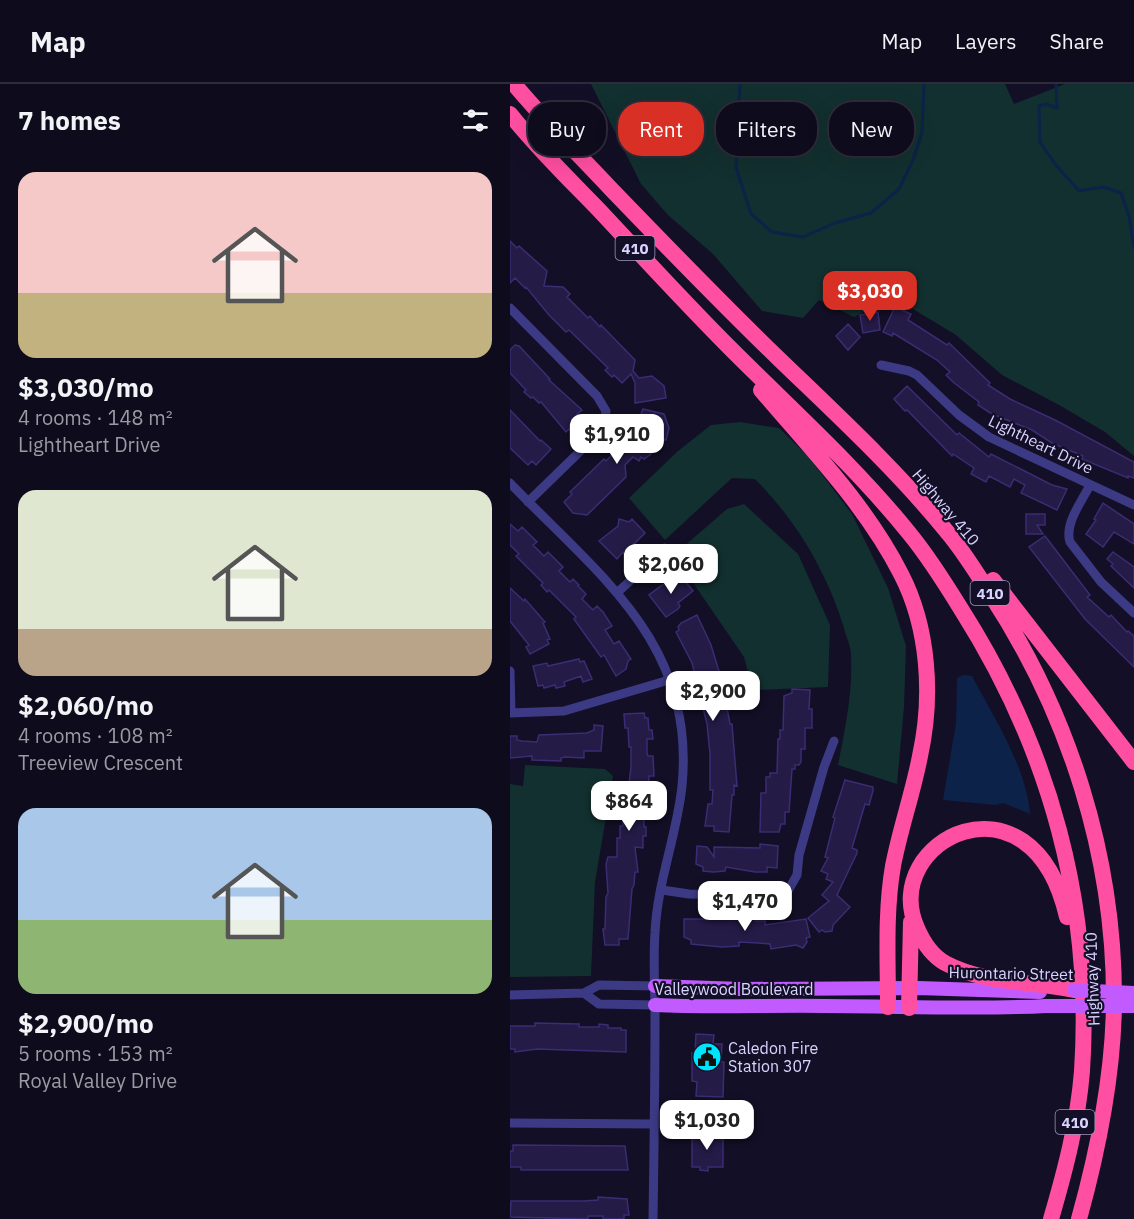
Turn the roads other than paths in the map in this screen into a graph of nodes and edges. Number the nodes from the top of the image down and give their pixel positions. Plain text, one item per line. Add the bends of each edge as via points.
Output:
1 (514, 84) edge
2 (510, 114) edge
3 (510, 308) edge
4 (732, 350) junction
5 (881, 365) dead end
6 (510, 483) edge
7 (1090, 485) junction
8 (528, 502) junction
9 (1134, 505) edge
10 (949, 534) junction
11 (665, 548) dead end
12 (618, 592) junction
13 (1134, 613) edge
14 (510, 671) edge
15 (669, 680) junction
16 (510, 713) edge
17 (834, 741) dead end
18 (1134, 762) edge
19 (662, 890) junction
20 (911, 915) junction
21 (655, 986) junction
22 (888, 988) junction
23 (910, 988) junction
24 (1074, 990) joint
25 (584, 993) junction
26 (1134, 993) edge
27 (1046, 994) junction
28 (510, 995) edge
29 (655, 1005) junction
30 (1134, 1006) edge
31 (888, 1007) junction
32 (909, 1008) junction
33 (1084, 1022) junction
34 (510, 1123) edge
35 (654, 1124) junction
36 (653, 1219) edge
37 (1051, 1219) edge
38 (1079, 1219) edge

1 - 10 highway, Highway 410 / 410 via 700,282 869,446
2 - 4 highway, Highway 410 / 410
3 - 8 street via 597,396 606,411 603,429
4 - 22 highway via 870,522 902,576 922,640 927,685 925,717 921,754 892,869
4 - 33 highway, Highway 410 / 410 via 855,471 910,534 979,636 1008,691 1035,752 1060,829 1078,921
5 - 7 street, Lightheart Drive via 917,375 974,427
6 - 8 street
7 - 9 street, Lightheart Drive
7 - 13 street via 1067,535 1101,582
8 - 12 street
10 - 18 highway via 968,549
10 - 38 highway, Highway 410 / 410 via 1009,623 1062,728 1079,778 1106,893 1113,981 1112,1034 1106,1102
11 - 12 street
12 - 15 street via 651,637
14 - 16 street
15 - 16 street via 564,711
15 - 19 street via 682,734 682,783
17 - 19 street via 799,855 797,875 789,889 773,896
19 - 21 street via 654,933
20 - 23 highway
20 - 27 highway via 922,940 943,962 966,973
20 - 33 highway via 918,870 943,841 976,829 993,829 1024,840 1041,855 1061,891 1076,953
21 - 22 main road, Valleywood Boulevard
21 - 25 street, Valleywood Boulevard via 599,985
21 - 29 street
22 - 23 main road, Hurontario Street
22 - 31 highway
23 - 27 main road, Hurontario Street
23 - 32 highway
24 - 26 main road, Hurontario Street, bridge
24 - 27 highway
25 - 28 street, Valleywood Boulevard
25 - 29 street, Valleywood Boulevard via 599,1004
27 - 30 main road, Hurontario Street, bridge
27 - 32 main road, Hurontario Street
29 - 31 main road, Valleywood Boulevard
29 - 35 street
31 - 32 main road, Hurontario Street
33 - 37 highway, Highway 410 / 410 via 1074,1131
34 - 35 street
35 - 36 street

